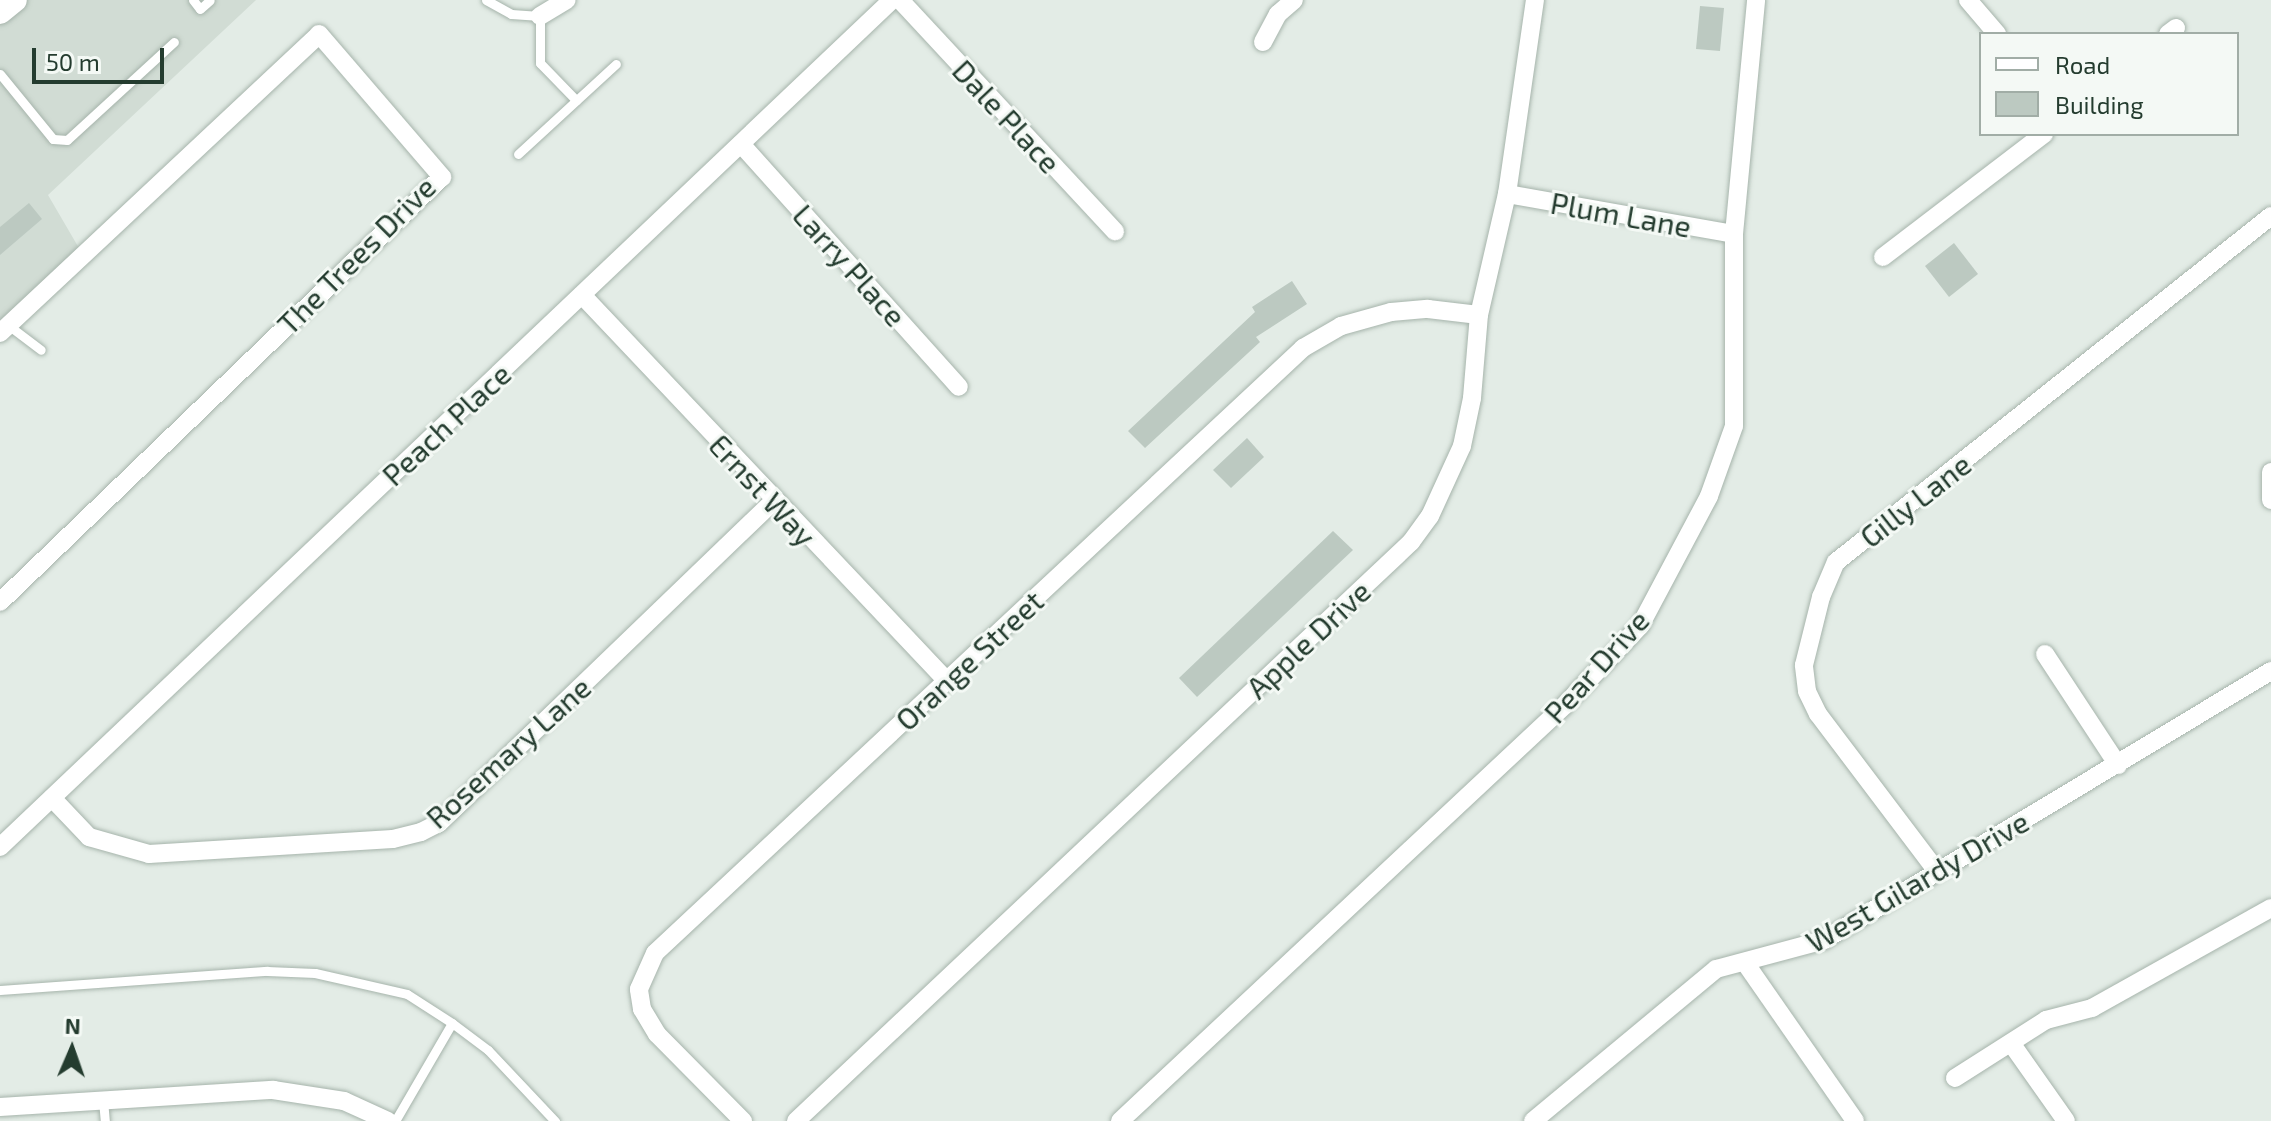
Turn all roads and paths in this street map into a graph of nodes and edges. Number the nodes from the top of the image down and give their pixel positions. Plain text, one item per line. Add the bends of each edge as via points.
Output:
1 (15, 0) edge
2 (193, 0) edge
3 (210, 0) edge
4 (486, 0) edge
5 (567, 0) edge
6 (892, 0) edge
7 (900, 0) edge
8 (1294, 0) edge
9 (1535, 0) edge
10 (1756, 0) edge
11 (1968, 0) edge
12 (0, 12) edge
13 (540, 16) junction
14 (1995, 32) edge
15 (174, 42) dead end
16 (1263, 42) dead end
17 (616, 64) dead end
18 (0, 74) edge
19 (576, 100) junction
20 (2041, 136) edge
21 (741, 144) junction
22 (518, 154) dead end
23 (1507, 194) junction
24 (2271, 216) edge
25 (1115, 231) dead end
26 (1734, 234) junction
27 (1883, 257) dead end
28 (582, 295) junction
29 (1479, 315) junction
30 (4, 329) edge
31 (41, 350) dead end
32 (959, 387) dead end
33 (2271, 472) edge
34 (2271, 500) edge
35 (773, 502) junction
36 (0, 602) edge
37 (2045, 654) dead end
38 (2271, 671) edge
39 (947, 681) junction
40 (2118, 765) junction
41 (52, 798) junction
42 (0, 847) edge
43 (1936, 870) junction
44 (2271, 908) edge
45 (1746, 964) junction
46 (0, 990) edge
47 (452, 1023) junction
48 (2011, 1043) junction
49 (1955, 1078) dead end
50 (103, 1100) junction
51 (0, 1107) edge
52 (105, 1121) edge
53 (388, 1121) edge
54 (395, 1121) edge
55 (555, 1121) edge
56 (743, 1121) edge
57 (796, 1121) edge
58 (1120, 1121) edge
59 (1533, 1121) edge
60 (1855, 1121) edge
61 (2066, 1121) edge

1 - 12 main road
2 - 3 lane via 200,9
4 - 13 lane via 502,11
5 - 13 street
6 - 21 street, Peach Place
7 - 25 street, Dale Place
8 - 16 street via 1278,14
9 - 23 street, Apple Drive
10 - 26 street, Pear Drive
11 - 14 street
13 - 19 lane via 540,63
15 - 18 lane via 67,140 53,139
17 - 19 lane
19 - 22 lane
20 - 27 street
21 - 28 street, Peach Place
21 - 32 street, Larry Place
23 - 26 street, Plum Lane
23 - 29 street, Apple Drive
24 - 43 street, Gilly Lane via 1836,562 1804,665 1807,691 1818,714
26 - 58 street, Pear Drive via 1734,426 1709,496 1640,626 1565,705
28 - 35 street, Ernst Way
28 - 41 street, Peach Place
29 - 39 street, Orange Street via 1428,309 1391,312 1341,326 1303,348
29 - 57 street, Apple Drive via 1462,446 1430,516 1411,542
30 - 31 lane
30 - 36 street, The Trees Drive via 319,34 442,177
33 - 34 street
35 - 39 street, Ernst Way
35 - 41 street, Rosemary Lane via 439,823 421,832 393,839 149,854 89,837
37 - 40 street
38 - 40 street, West Gilardy Drive
39 - 56 street, Orange Street via 655,953 644,971 642,1009 657,1034
40 - 43 street, West Gilardy Drive
41 - 42 street, Peach Place
43 - 45 street, West Gilardy Drive via 1824,940
44 - 48 street via 2092,1008 2046,1020
45 - 59 street, West Gilardy Drive via 1716,969 1680,995
45 - 60 street
46 - 47 lane via 267,971 315,973 357,978 407,994
47 - 54 lane
47 - 55 lane via 488,1050
48 - 49 street
48 - 61 street
50 - 51 street
50 - 52 lane
50 - 53 street via 308,1092

